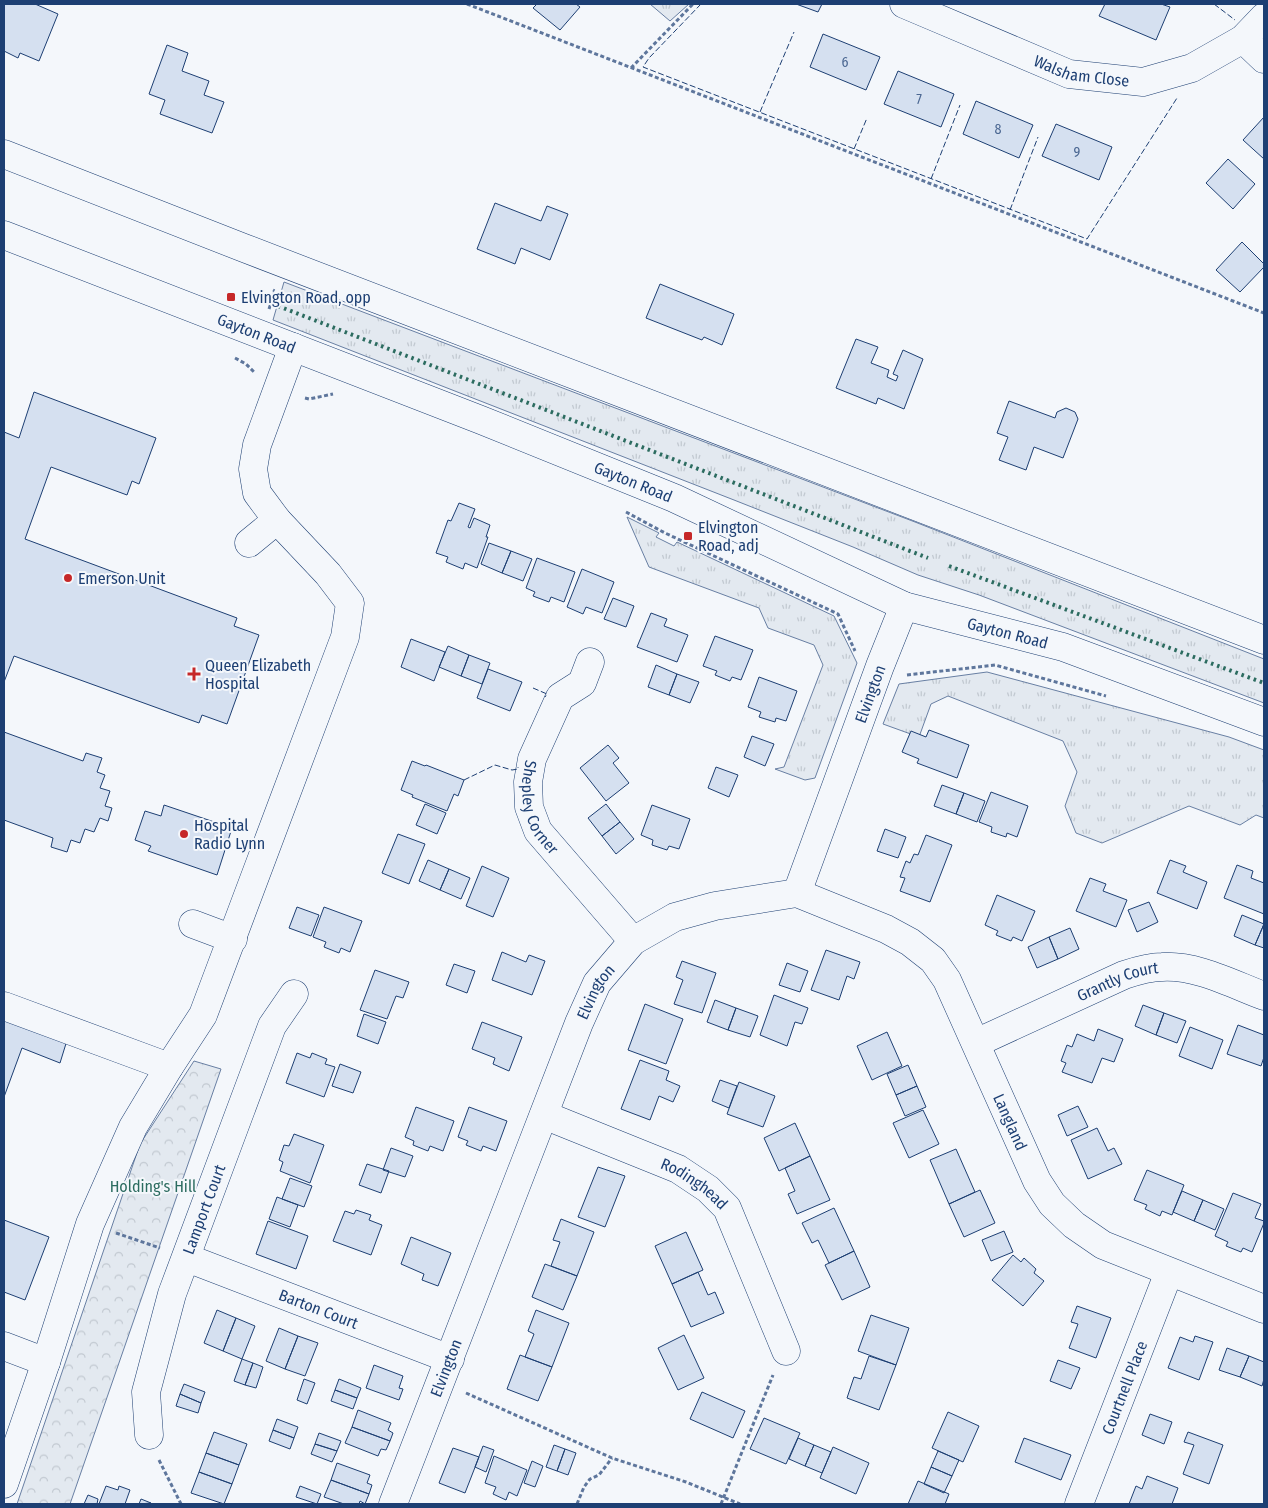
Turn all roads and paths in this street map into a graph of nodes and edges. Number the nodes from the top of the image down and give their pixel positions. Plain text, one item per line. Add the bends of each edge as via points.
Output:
1 (467, 4) edge
2 (693, 4) edge
3 (917, 6) edge
4 (1264, 17) edge
5 (1243, 39) junction
6 (1264, 59) edge
7 (631, 68) junction
8 (4, 154) edge
9 (4, 236) edge
10 (268, 284) dead end
11 (1264, 313) edge
12 (260, 334) junction
13 (293, 347) junction
14 (231, 355) dead end
15 (278, 387) junction
16 (336, 394) dead end
17 (625, 511) dead end
18 (278, 520) junction
19 (249, 543) dead end
20 (904, 606) junction
21 (1264, 640) edge
22 (590, 662) dead end
23 (880, 666) junction
24 (1109, 697) dead end
25 (1264, 722) edge
26 (797, 894) junction
27 (193, 924) dead end
28 (233, 938) junction
29 (633, 941) junction
30 (294, 994) dead end
31 (1264, 996) edge
32 (4, 1006) edge
33 (976, 1043) junction
34 (169, 1067) junction
35 (544, 1115) junction
36 (90, 1224) junction
37 (187, 1258) junction
38 (1169, 1272) junction
39 (1264, 1309) edge
40 (4, 1346) edge
41 (786, 1351) joint
42 (46, 1362) junction
43 (445, 1370) junction
44 (149, 1435) joint
45 (612, 1458) junction
46 (5, 1478) edge
47 (723, 1497) junction
48 (401, 1502) edge
49 (181, 1504) edge
50 (577, 1504) edge
51 (721, 1504) edge
52 (740, 1504) edge
53 (1079, 1504) edge

1 - 7 path
2 - 7 path
3 - 5 street, Walsham Close via 1069,74 1143,82 1192,68
4 - 5 street, Walsham Close
5 - 6 street
7 - 11 path
8 - 21 street
9 - 12 street, Gayton Road
10 - 12 path via 275,292
12 - 13 street, Gayton Road
13 - 15 street
13 - 20 street, Gayton Road via 674,498
14 - 15 path via 246,364 262,383
15 - 16 path via 309,399
15 - 18 street via 257,445 253,469 257,492
17 - 23 path via 838,614 858,657
18 - 19 street
18 - 28 street via 350,603 345,637
20 - 23 street, Elvington
20 - 25 street, Gayton Road via 1063,647
22 - 29 street, Shepley Corner via 582,683 560,697 532,759 528,782 529,807 538,831
23 - 24 path via 905,675 994,665
23 - 26 street, Elvington
26 - 29 street, Elvington via 715,906 675,917
26 - 33 street, Langland via 886,930 910,942 933,960 947,980
27 - 28 street
28 - 34 street via 203,1015
29 - 35 street, Elvington via 598,983 579,1022
30 - 37 street, Lamport Court via 272,1026
31 - 33 street, Grantly Court via 1192,970 1164,967 1142,970 1124,975
32 - 34 street
33 - 38 street, Langland via 1037,1181 1052,1204 1074,1225 1103,1245
34 - 36 street via 133,1127
35 - 41 street, Rodinghead via 678,1169 708,1189 727,1208
35 - 43 street, Elvington
36 - 37 path
36 - 42 street
37 - 43 street, Barton Court
37 - 44 street, Lamport Court via 172,1294 146,1392
38 - 39 street, Langland
38 - 53 street, Courtnell Place
40 - 42 street
41 - 47 path
42 - 46 street
43 - 45 path
43 - 48 street, Elvington
44 - 49 path
45 - 47 path
45 - 50 path via 599,1475 590,1479
47 - 51 path
47 - 52 path

